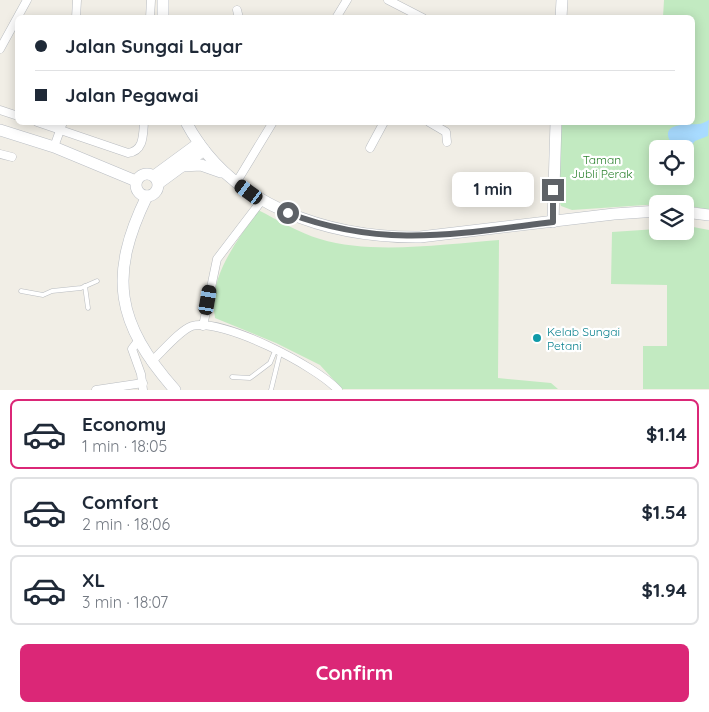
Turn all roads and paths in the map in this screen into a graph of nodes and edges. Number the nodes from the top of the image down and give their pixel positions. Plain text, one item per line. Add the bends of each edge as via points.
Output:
1 (27, 0) edge
2 (77, 0) edge
3 (150, 0) edge
4 (163, 0) edge
5 (347, 0) edge
6 (388, 0) edge
7 (562, 0) edge
8 (19, 15) edge
9 (76, 15) edge
10 (150, 15) edge
11 (163, 15) edge
12 (338, 15) edge
13 (417, 15) edge
14 (561, 15) edge
15 (15, 22) edge
16 (0, 49) edge
17 (0, 110) edge
18 (15, 115) edge
19 (144, 125) edge
20 (187, 125) edge
21 (188, 125) edge
22 (271, 125) edge
23 (382, 125) edge
24 (434, 125) edge
25 (556, 125) edge
26 (61, 126) edge
27 (0, 130) edge
28 (447, 142) dead end
29 (201, 146) junction
30 (54, 147) junction
31 (370, 148) dead end
32 (0, 154) edge
33 (12, 157) dead end
34 (180, 162) junction
35 (225, 174) junction
36 (156, 179) junction
37 (136, 181) junction
38 (236, 183) junction
39 (147, 196) junction
40 (262, 200) junction
41 (649, 212) edge
42 (694, 213) edge
43 (709, 215) edge
44 (553, 222) junction
45 (97, 281) dead end
46 (85, 286) junction
47 (21, 291) dead end
48 (88, 308) dead end
49 (203, 326) junction
50 (138, 341) junction
51 (278, 352) junction
52 (151, 362) junction
53 (232, 377) dead end
54 (143, 386) edge
55 (96, 390) edge
56 (175, 390) edge
57 (270, 390) edge
58 (338, 390) edge

1 - 8 street
2 - 9 street
3 - 10 street
4 - 11 main road
5 - 12 street
6 - 13 street
7 - 14 main road
15 - 16 street
17 - 18 street
19 - 26 street via 142,143 130,154
20 - 34 main road
21 - 29 main road
22 - 38 street
23 - 31 street
24 - 28 street via 446,132
25 - 44 main road
26 - 30 street
27 - 30 main road
29 - 34 main road
29 - 35 main road
30 - 37 main road
32 - 33 street
34 - 35 main road via 201,165
34 - 36 main road
35 - 38 main road
36 - 37 main road via 144,174
36 - 39 main road via 155,193
37 - 39 main road via 137,190
38 - 40 main road
39 - 50 main road via 130,236 122,273 127,310
40 - 44 main road via 326,226 390,237 420,237
40 - 49 street via 217,259
41 - 44 main road
42 - 43 main road
45 - 46 lane
46 - 47 lane via 38,296
46 - 48 lane
49 - 51 street via 231,331
49 - 52 street via 186,329
50 - 52 main road
50 - 54 street via 132,349
51 - 53 lane via 270,363 250,378
51 - 57 lane
51 - 58 street via 314,370
52 - 56 main road
54 - 55 street

